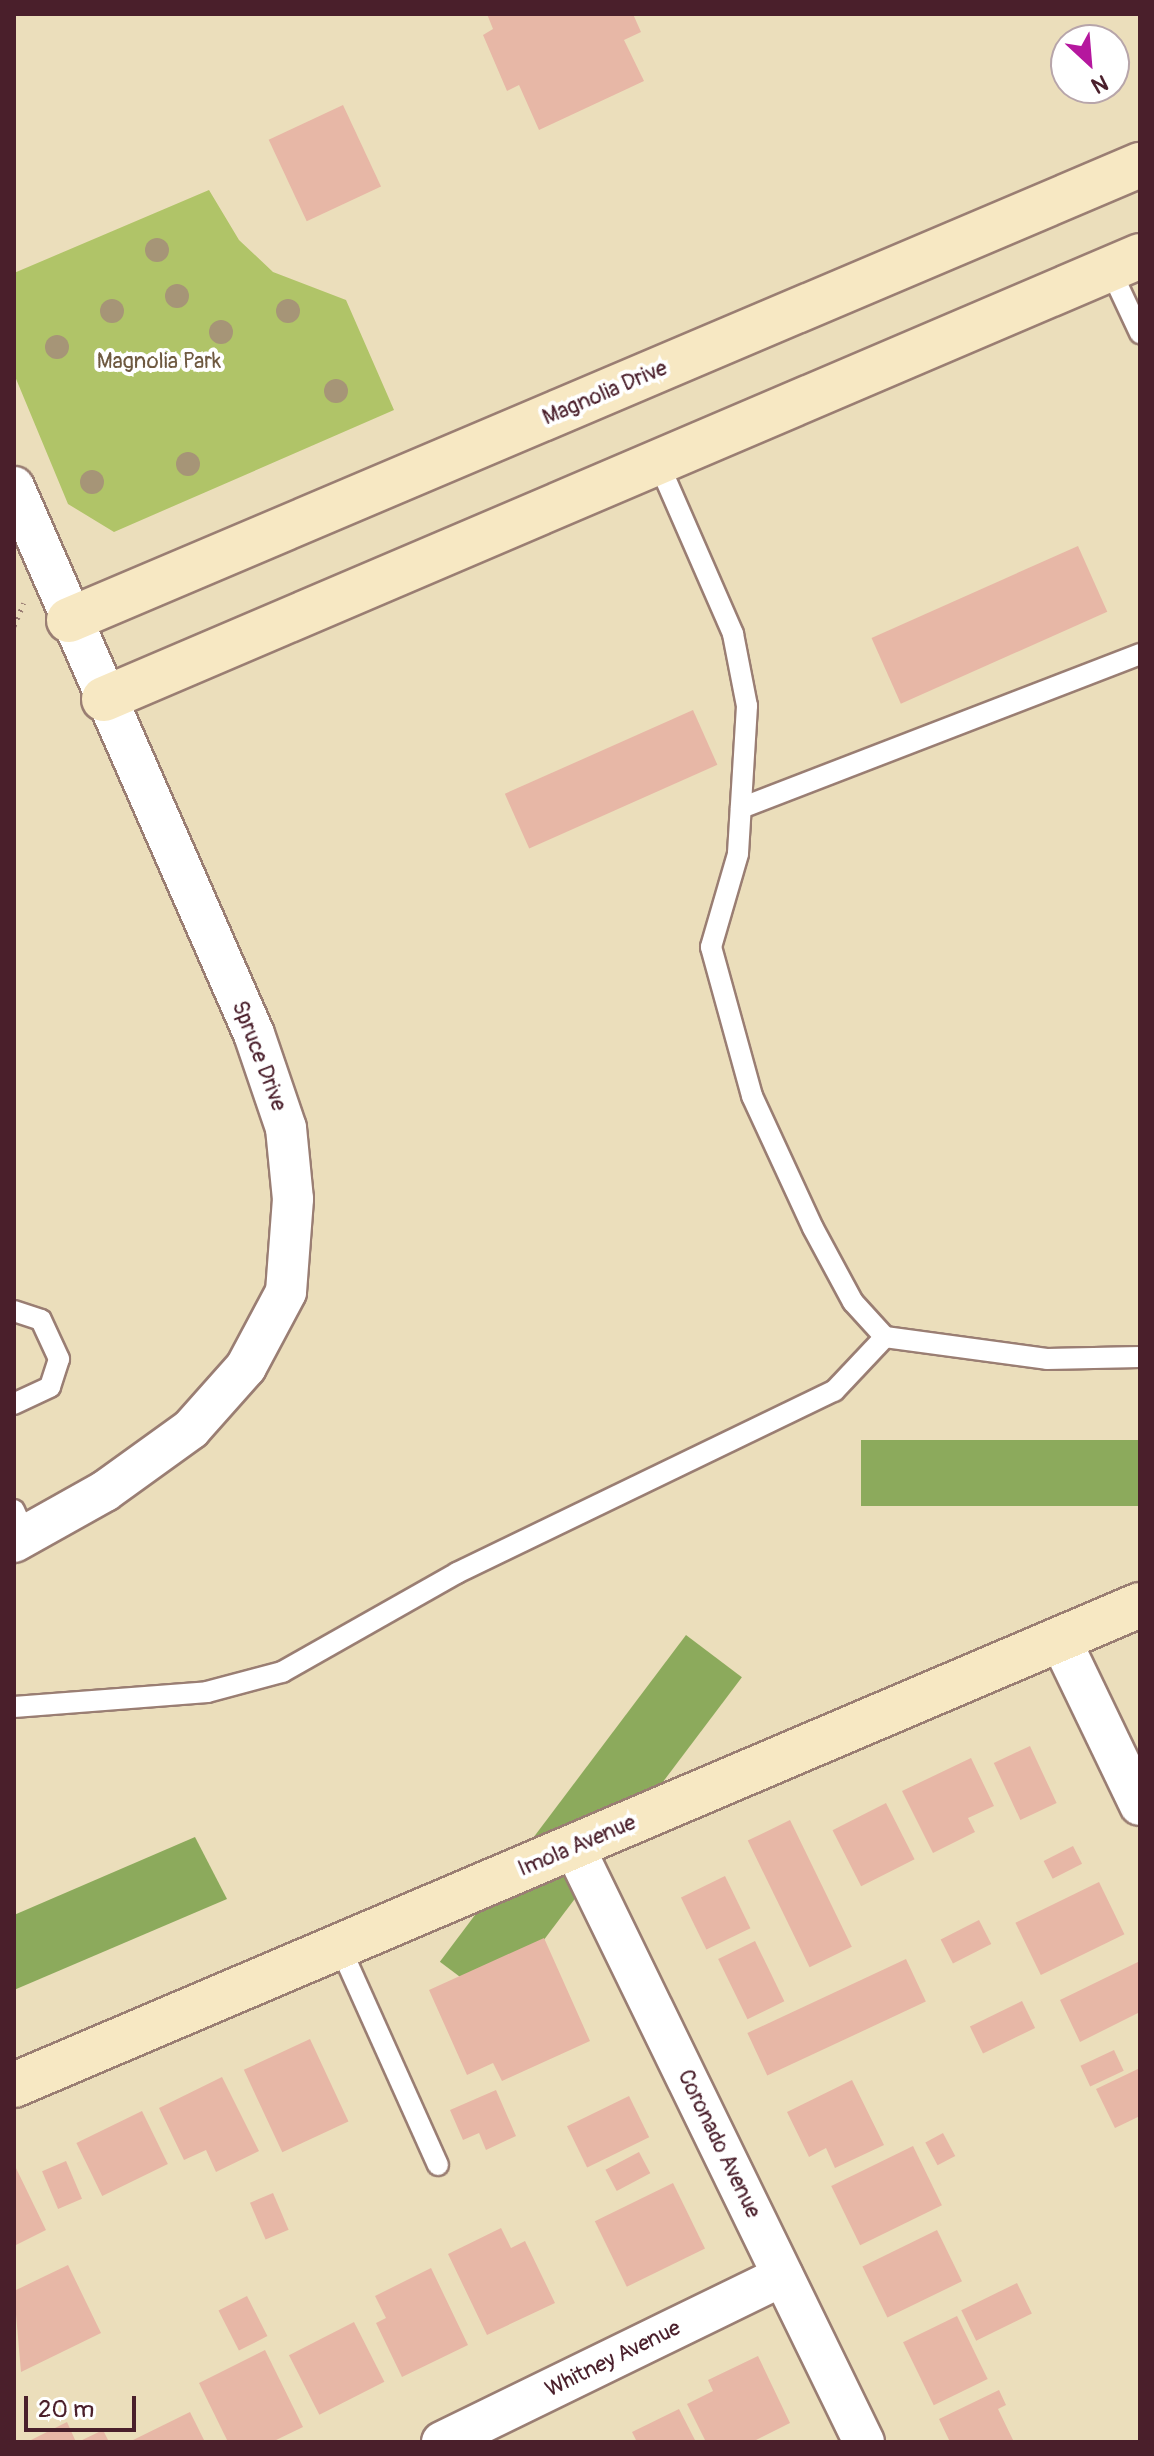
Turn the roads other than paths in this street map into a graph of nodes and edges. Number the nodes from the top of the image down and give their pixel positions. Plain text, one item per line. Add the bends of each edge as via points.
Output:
1 (1140, 165) edge
2 (1125, 262) edge
3 (1140, 333) edge
4 (658, 462) junction
5 (14, 487) edge
6 (69, 620) junction
7 (1140, 654) edge
8 (104, 699) junction
9 (741, 808) junction
10 (14, 1311) edge
11 (885, 1337) junction
12 (1140, 1357) edge
13 (14, 1404) edge
14 (18, 1529) edge
15 (1140, 1605) edge
16 (1060, 1639) junction
17 (14, 1707) edge
18 (1140, 1805) edge
19 (574, 1847) junction
20 (340, 1947) junction
21 (14, 2085) edge
22 (438, 2165) dead end
23 (783, 2276) junction
24 (442, 2442) edge
25 (864, 2442) edge

1 - 6 street, Magnolia Drive
2 - 3 lane
2 - 4 street
4 - 8 street
4 - 9 lane via 733,634 747,706
5 - 6 street, Spruce Drive
6 - 8 street, Spruce Drive
7 - 9 lane
8 - 14 street, Spruce Drive via 272,1081 293,1199 286,1292 246,1367 191,1429
9 - 11 lane via 738,854 711,947 738,1047 792,1189 853,1302
10 - 13 lane via 41,1320 59,1359 50,1387
11 - 12 lane via 1047,1359
11 - 17 lane via 834,1391 457,1573 282,1672 207,1692
15 - 16 street, Imola Avenue
16 - 18 street
16 - 19 street, Imola Avenue
19 - 20 street, Imola Avenue
19 - 23 street, Coronado Avenue
20 - 21 street, Imola Avenue
20 - 22 lane
23 - 24 street, Whitney Avenue
23 - 25 street, Coronado Avenue

